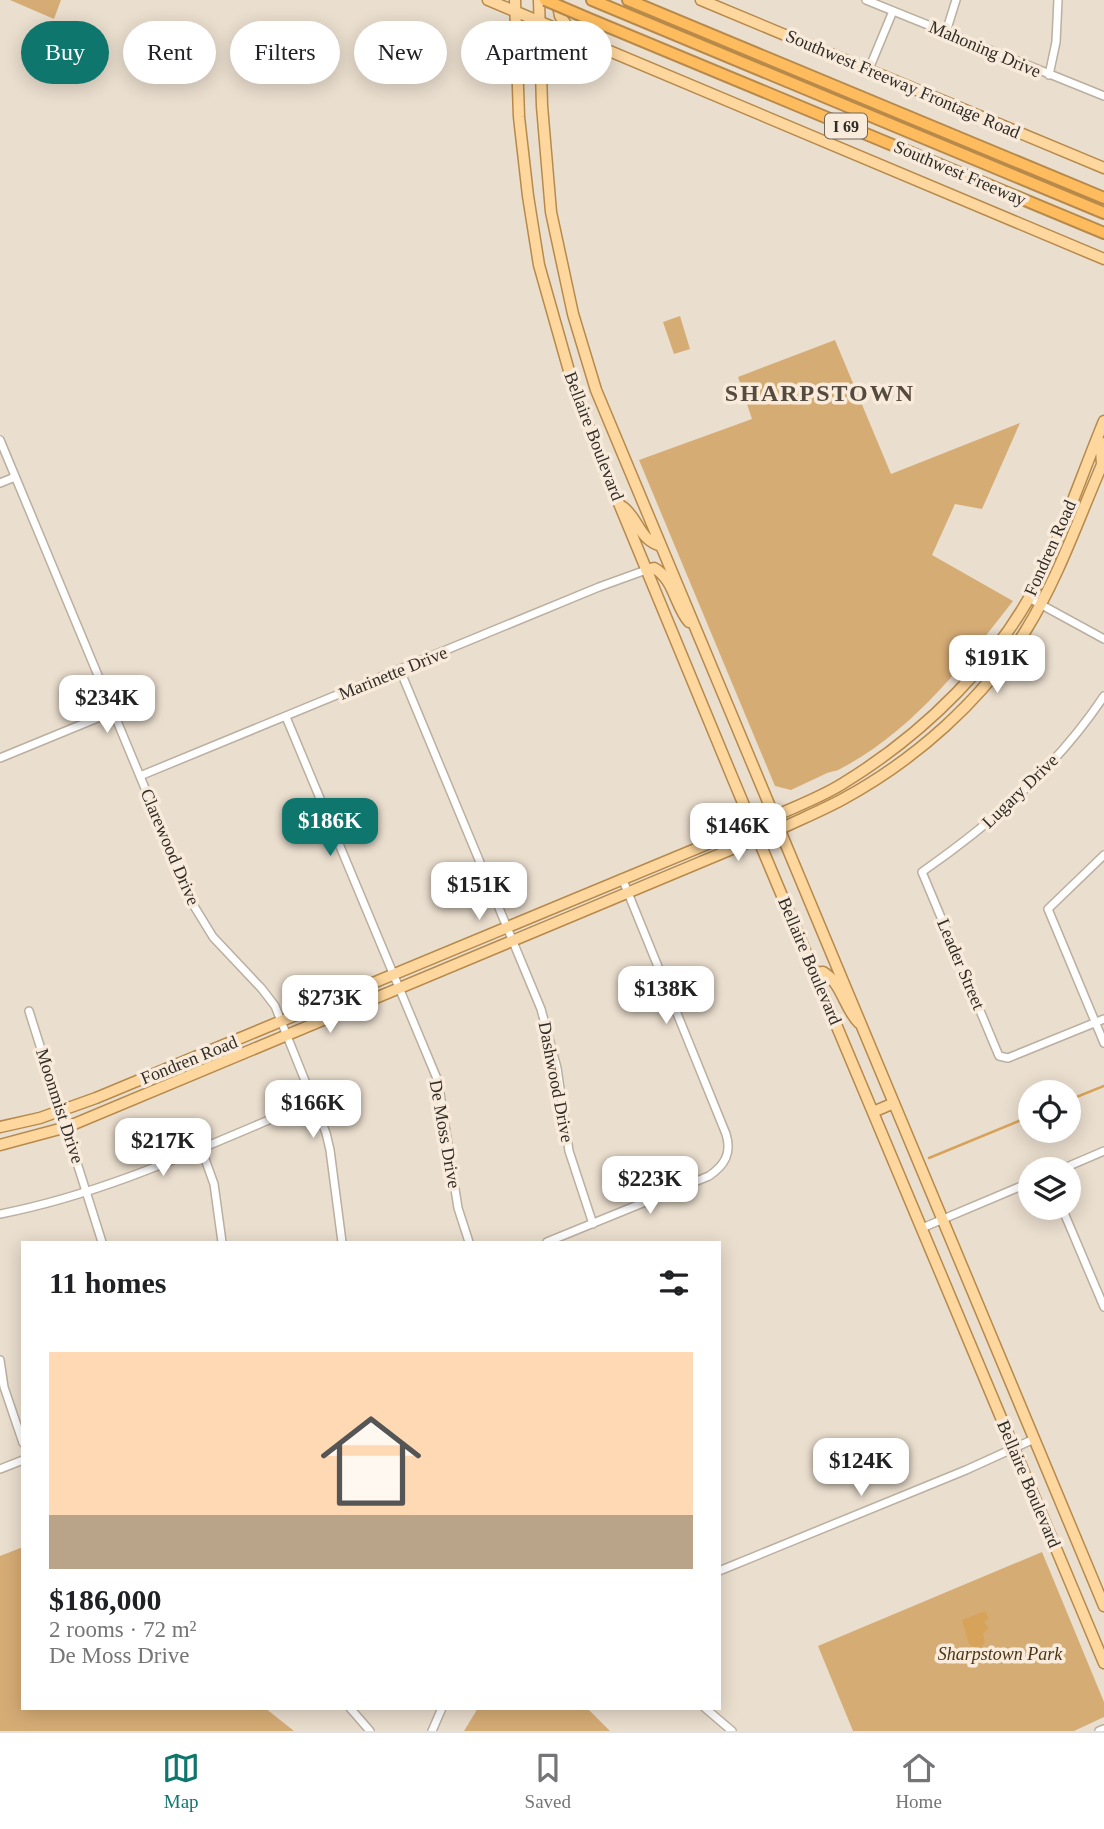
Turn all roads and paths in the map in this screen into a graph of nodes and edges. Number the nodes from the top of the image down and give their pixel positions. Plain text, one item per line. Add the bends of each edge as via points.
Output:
1 (488, 0) edge
2 (515, 0) edge
3 (539, 0) edge
4 (545, 0) edge
5 (558, 0) edge
6 (592, 0) edge
7 (628, 0) edge
8 (701, 0) edge
9 (866, 0) edge
10 (956, 0) edge
11 (1058, 0) edge
12 (893, 11) junction
13 (515, 12) junction
14 (539, 21) joint
15 (564, 21) edge
16 (946, 32) junction
17 (612, 53) edge
18 (869, 69) junction
19 (1049, 75) junction
20 (541, 84) edge
21 (1104, 96) edge
22 (1104, 168) edge
23 (1104, 198) edge
24 (1104, 213) edge
25 (1104, 233) edge
26 (1104, 259) edge
27 (1104, 421) edge
28 (0, 440) edge
29 (1104, 443) edge
30 (1103, 462) edge
31 (15, 477) junction
32 (0, 483) edge
33 (620, 505) junction
34 (661, 546) junction
35 (646, 570) junction
36 (1029, 598) junction
37 (1040, 604) junction
38 (697, 630) junction
39 (1104, 639) edge
40 (400, 670) junction
41 (1104, 696) edge
42 (112, 712) junction
43 (286, 717) junction
44 (890, 752) junction
45 (0, 758) edge
46 (899, 764) junction
47 (140, 776) junction
48 (775, 816) junction
49 (753, 825) junction
50 (780, 829) junction
51 (758, 838) junction
52 (1104, 855) edge
53 (922, 872) joint
54 (622, 878) junction
55 (626, 892) junction
56 (507, 927) junction
57 (512, 940) junction
58 (815, 973) junction
59 (394, 974) junction
60 (399, 988) junction
61 (29, 1011) dead end
62 (1104, 1019) edge
63 (282, 1022) junction
64 (1095, 1022) junction
65 (864, 1029) junction
66 (288, 1036) junction
67 (1104, 1043) edge
68 (314, 1101) junction
69 (894, 1103) junction
70 (61, 1111) junction
71 (873, 1112) junction
72 (67, 1127) junction
73 (0, 1128) edge
74 (0, 1145) edge
75 (201, 1148) junction
76 (1104, 1151) edge
77 (1081, 1161) edge
78 (1018, 1187) edge
79 (87, 1191) junction
80 (0, 1214) edge
81 (943, 1219) junction
82 (1067, 1220) edge
83 (593, 1224) junction
84 (922, 1228) junction
85 (102, 1241) edge
86 (222, 1241) edge
87 (342, 1241) edge
88 (469, 1241) edge
89 (550, 1241) edge
90 (1104, 1307) edge
91 (0, 1360) edge
92 (21, 1437) edge
93 (1034, 1439) junction
94 (1014, 1448) junction
95 (21, 1461) edge
96 (0, 1469) edge
97 (721, 1570) edge
98 (1104, 1606) edge
99 (1104, 1663) edge
100 (352, 1710) edge
101 (441, 1710) edge
102 (707, 1710) edge
103 (1104, 1729) edge
104 (370, 1731) edge
105 (432, 1731) edge
106 (732, 1731) edge
107 (1099, 1731) edge

1 - 13 main road
2 - 13 main road, Bellaire Boulevard
3 - 14 main road, Bellaire Boulevard
4 - 25 highway, Southwest Freeway / I 69, bridge
5 - 15 main road
6 - 24 highway
7 - 23 highway, Southwest Freeway / I 69
8 - 18 main road, Southwest Freeway Frontage Road
9 - 12 street, Mahoning Drive
10 - 16 street
11 - 19 street
12 - 16 street, Mahoning Drive
12 - 18 street
13 - 14 main road
13 - 33 main road, Bellaire Boulevard via 519,117 539,265 573,385
16 - 19 street, Mahoning Drive
17 - 26 main road
18 - 22 main road, Southwest Freeway Frontage Road
19 - 21 street, Mahoning Drive
20 - 34 main road, Bellaire Boulevard via 551,212 573,314 600,399
27 - 36 main road, Fondren Road
28 - 31 street, Clarewood Drive
29 - 30 main road, Fondren Road
30 - 37 main road, Fondren Road
31 - 32 street
31 - 42 street, Clarewood Drive
33 - 34 main road via 647,540
33 - 35 main road, Bellaire Boulevard
34 - 38 main road, Bellaire Boulevard
35 - 38 main road via 654,568 666,578 683,615
35 - 40 street, Marinette Drive
35 - 49 main road, Bellaire Boulevard
36 - 37 street
36 - 44 main road, Fondren Road via 977,672
37 - 39 street
37 - 46 main road, Fondren Road via 988,683
38 - 48 main road, Bellaire Boulevard
40 - 43 street, Marinette Drive
40 - 56 street, Dashwood Drive
41 - 53 street, Lugary Drive via 1056,758 1015,800
42 - 45 street
42 - 47 street, Clarewood Drive
43 - 47 street, Marinette Drive
43 - 59 street, De Moss Drive
44 - 46 main road
44 - 48 main road, Fondren Road via 840,785
46 - 50 main road, Fondren Road via 844,799
47 - 63 street, Clarewood Drive via 200,916 224,950 262,989
48 - 49 main road, Fondren Road
48 - 50 main road, Bellaire Boulevard
49 - 51 main road, Bellaire Boulevard
49 - 54 main road, Fondren Road
50 - 51 main road, Fondren Road
50 - 65 main road, Bellaire Boulevard
51 - 55 main road, Fondren Road
51 - 58 main road, Bellaire Boulevard
52 - 64 street via 1048,909
53 - 64 street, Leader Street via 999,1056 1008,1058
54 - 55 street
54 - 56 main road, Fondren Road
55 - 57 main road, Fondren Road
55 - 83 street via 729,1149 727,1158 709,1176
56 - 57 street, Dashwood Drive
56 - 59 main road, Fondren Road
57 - 60 main road, Fondren Road
57 - 83 street, Dashwood Drive via 548,1030 569,1151
58 - 65 main road via 823,972 835,981 850,1014
58 - 71 main road, Bellaire Boulevard
59 - 60 street, De Moss Drive
59 - 63 main road, Fondren Road
60 - 66 main road, Fondren Road
60 - 88 street, De Moss Drive via 438,1081 458,1208
61 - 70 street, Moonmist Drive
62 - 64 street
63 - 66 street, Clarewood Drive
63 - 70 main road, Fondren Road
64 - 67 street
65 - 69 main road, Bellaire Boulevard
66 - 68 street, Clarewood Drive
66 - 72 main road, Fondren Road
68 - 75 street
68 - 87 street, Clarewood Drive via 330,1150
69 - 71 main road
69 - 81 main road, Bellaire Boulevard
70 - 72 street, Moonmist Drive
70 - 73 main road, Fondren Road
71 - 84 main road, Bellaire Boulevard
72 - 74 main road, Fondren Road
72 - 79 street, Moonmist Drive
75 - 79 street
75 - 86 street via 214,1184
76 - 77 street
78 - 81 street
79 - 80 street
79 - 85 street, Moonmist Drive
81 - 84 street
81 - 93 main road, Bellaire Boulevard
82 - 90 street
83 - 89 street
84 - 94 main road, Bellaire Boulevard
91 - 92 street
93 - 94 street
93 - 98 main road, Bellaire Boulevard
94 - 97 street
94 - 99 main road, Bellaire Boulevard
95 - 96 street
100 - 104 street
101 - 105 street
102 - 106 street
103 - 107 street

